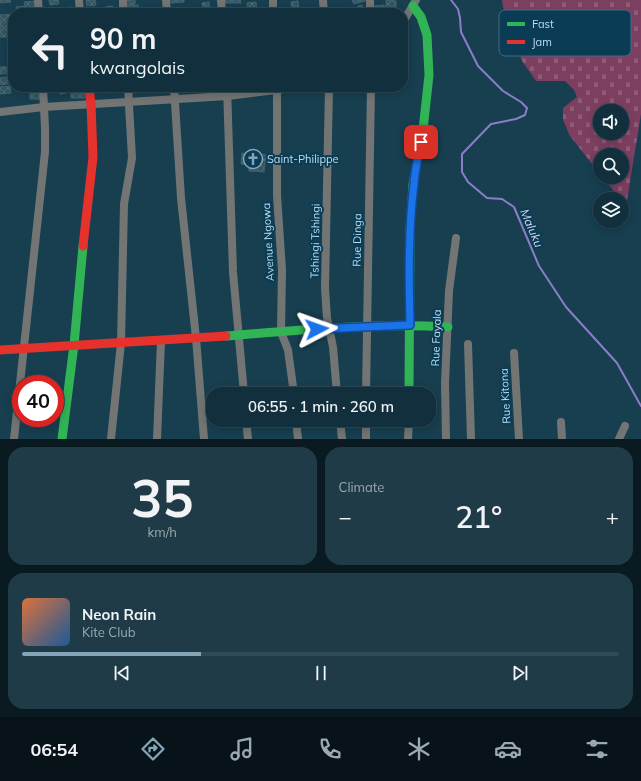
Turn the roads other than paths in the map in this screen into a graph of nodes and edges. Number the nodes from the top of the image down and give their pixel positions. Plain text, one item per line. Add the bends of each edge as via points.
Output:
1 (414, 3) edge
2 (408, 13) edge
3 (43, 92) edge
4 (90, 92) edge
5 (128, 92) edge
6 (174, 92) edge
7 (228, 92) edge
8 (252, 92) edge
9 (277, 92) edge
10 (329, 92) edge
11 (371, 92) edge
12 (228, 96) junction
13 (175, 100) junction
14 (129, 102) junction
15 (91, 104) junction
16 (44, 107) junction
17 (0, 112) edge
18 (456, 238) dead end
19 (410, 325) junction
20 (366, 327) junction
21 (448, 327) junction
22 (329, 328) junction
23 (281, 332) junction
24 (239, 335) junction
25 (196, 338) junction
26 (161, 341) junction
27 (121, 343) junction
28 (468, 344) dead end
29 (74, 345) junction
30 (23, 349) junction
31 (0, 350) edge
32 (514, 353) dead end
33 (243, 387) edge
34 (293, 387) edge
35 (336, 387) edge
36 (366, 387) edge
37 (409, 387) edge
38 (561, 422) dead end
39 (625, 426) dead end
40 (247, 427) edge
41 (297, 427) edge
42 (341, 427) edge
43 (366, 427) edge
44 (408, 427) edge
45 (14, 439) edge
46 (62, 439) edge
47 (111, 439) edge
48 (157, 439) edge
49 (204, 439) edge
50 (248, 439) edge
51 (298, 439) edge
52 (342, 439) edge
53 (366, 439) edge
54 (408, 439) edge
55 (446, 439) edge
56 (471, 439) edge
57 (518, 439) edge
58 (562, 439) edge
59 (619, 439) edge

1 - 2 street
1 - 19 street via 427,35 429,75 410,229
3 - 16 street
4 - 15 street
5 - 14 street
6 - 13 street
7 - 12 street
8 - 12 street
9 - 23 street, Avenue Ngowa via 277,195 282,270
10 - 22 street, Tshingi Tshingi via 325,288
11 - 20 street, Rue Dinga
12 - 13 street
12 - 24 street via 233,272
13 - 14 street
13 - 25 street via 181,198
14 - 15 street
14 - 27 street via 132,167 124,204
15 - 16 street
15 - 29 street via 93,157
16 - 17 street
16 - 30 street via 45,152
18 - 21 street, Rue Fayala
19 - 20 street
19 - 21 street
19 - 37 street
20 - 22 street
20 - 36 street, Rue Dinga
21 - 55 street, Rue Fayala
22 - 23 street
22 - 35 street, Tshingi Tshingi
23 - 24 street
23 - 34 street, Avenue Ngowa via 288,350
24 - 25 street
24 - 33 street
25 - 26 street
25 - 49 street
26 - 27 street
26 - 48 street
27 - 29 street
27 - 47 street
28 - 56 street
29 - 30 street
29 - 46 street
30 - 31 street
30 - 45 street
32 - 57 street, Rue Kitona
38 - 58 street
39 - 59 street
40 - 50 street
41 - 51 street
42 - 52 street
43 - 53 street
44 - 54 street

